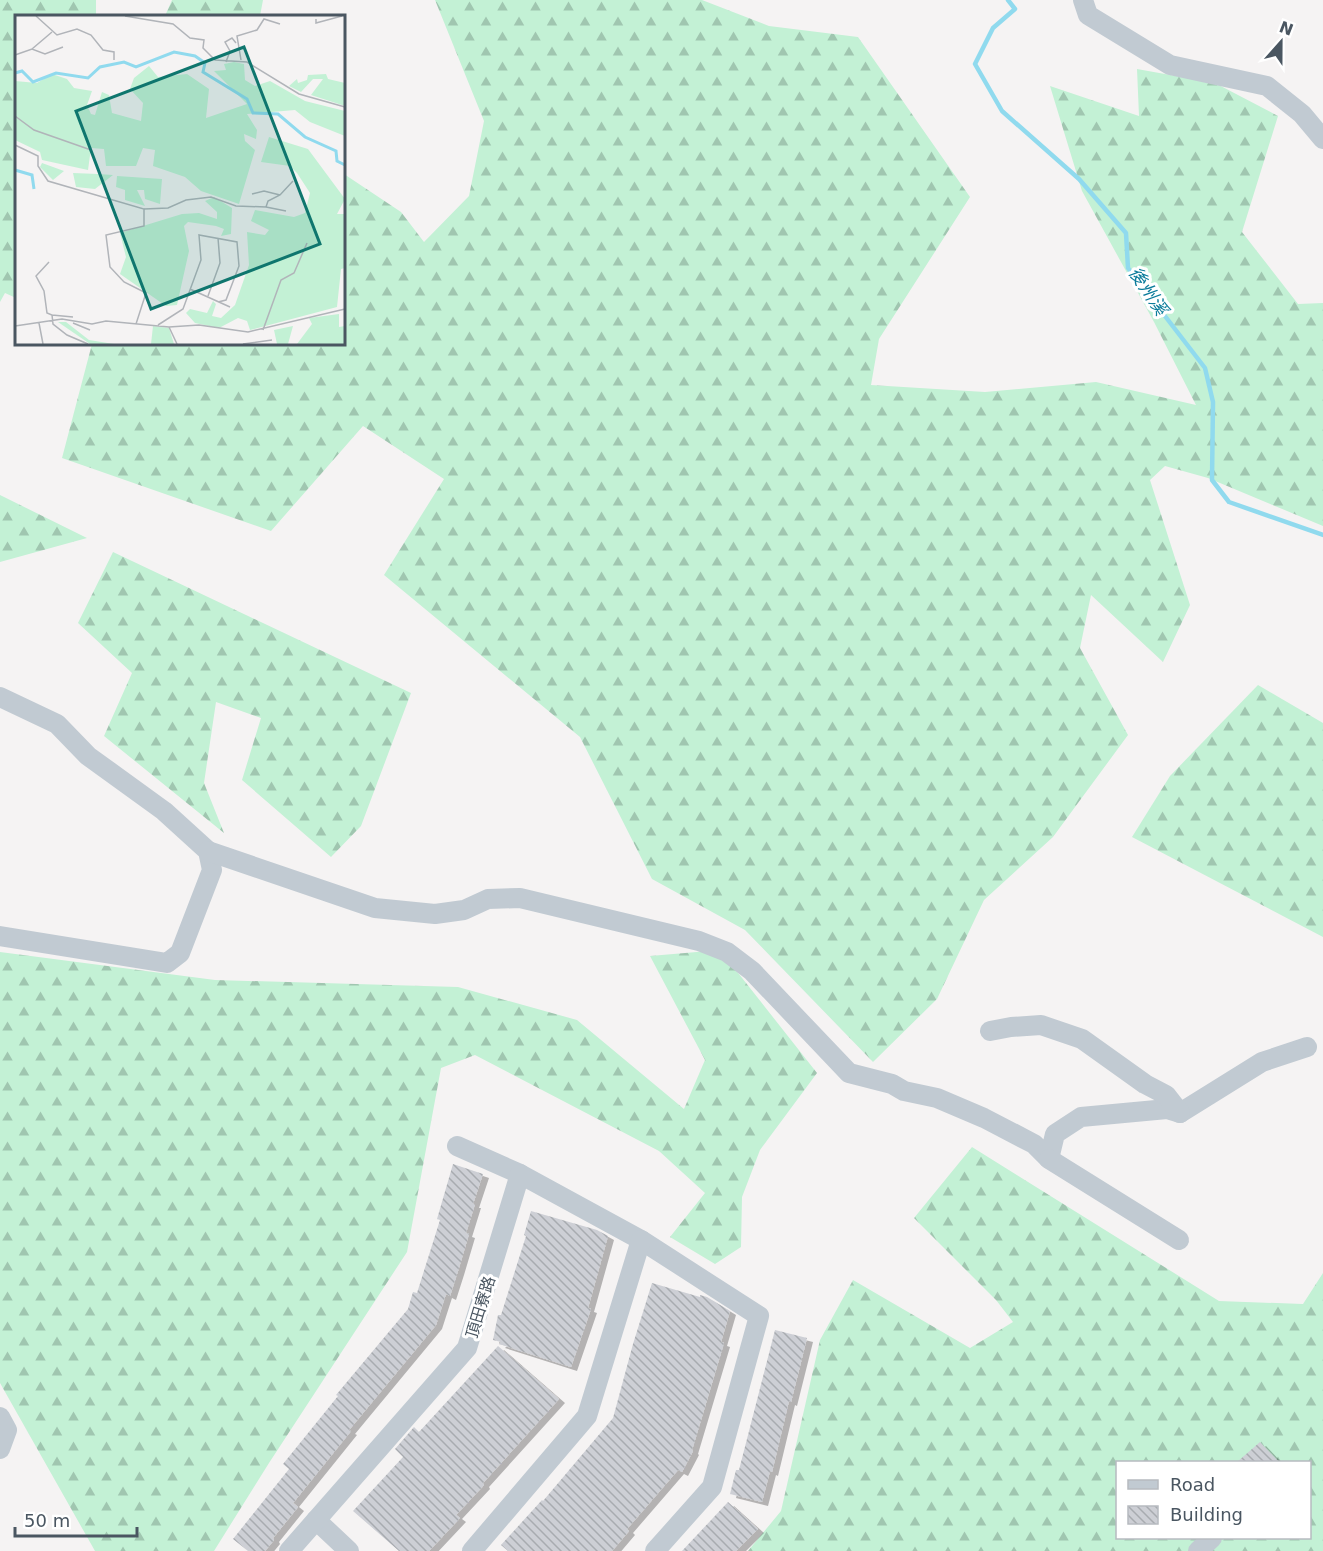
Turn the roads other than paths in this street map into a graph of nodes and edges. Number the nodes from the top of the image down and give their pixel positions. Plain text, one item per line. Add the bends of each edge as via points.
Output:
1 (1083, 0) edge
2 (1323, 139) edge
3 (0, 697) edge
4 (208, 851) junction
5 (0, 936) edge
6 (990, 1031) dead end
7 (1307, 1047) dead end
8 (1180, 1113) junction
9 (457, 1146) dead end
10 (1049, 1159) junction
11 (520, 1174) junction
12 (640, 1240) junction
13 (1179, 1240) dead end
14 (0, 1416) edge
15 (0, 1449) edge
16 (316, 1520) junction
17 (1211, 1539) edge
18 (289, 1551) edge
19 (349, 1551) edge
20 (472, 1551) edge
21 (655, 1551) edge
22 (1198, 1551) edge

1 - 2 street via 1088,15 1170,66 1267,86 1302,114
3 - 4 street via 57,724 88,756 164,812
4 - 5 street via 212,870 180,953 167,963
4 - 10 street via 375,908 435,914 464,910 488,899 520,898 699,941 727,952 752,971 849,1073 937,1098 984,1118 1034,1144
6 - 8 street via 1041,1025 1082,1039 1166,1095
7 - 8 street via 1262,1062
8 - 10 street via 1167,1108 1081,1117 1055,1134
9 - 11 street
10 - 13 street
11 - 12 street
11 - 16 street, 頂田寮路 via 467,1348
12 - 20 street via 587,1416
12 - 21 street via 759,1316 712,1487
14 - 15 street via 7,1430
16 - 18 street, 頂田寮路
16 - 19 street
17 - 22 street

